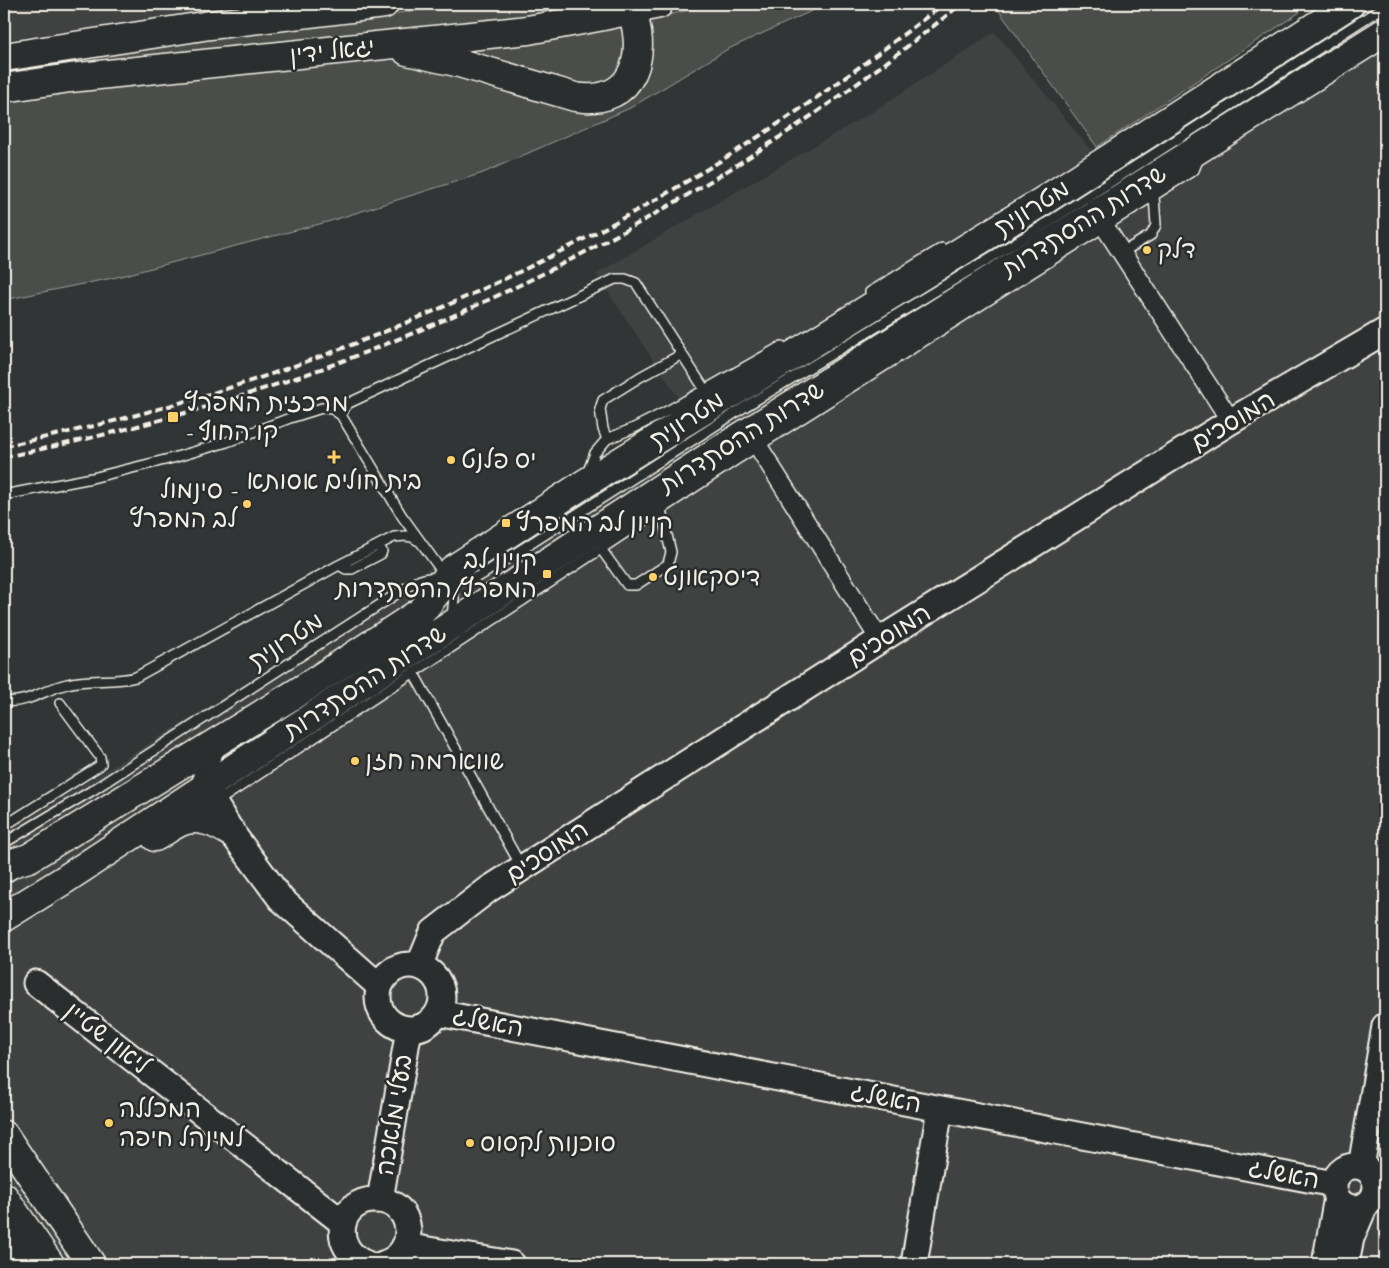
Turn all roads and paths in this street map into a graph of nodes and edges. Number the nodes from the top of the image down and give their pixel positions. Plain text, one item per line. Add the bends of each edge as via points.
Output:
1 (384, 4) edge
2 (659, 4) edge
3 (1350, 4) edge
4 (1385, 6) edge
5 (619, 9) edge
6 (1385, 32) edge
7 (373, 47) junction
8 (4, 56) edge
9 (4, 88) edge
10 (1204, 146) junction
11 (1154, 196) junction
12 (1105, 227) junction
13 (946, 245) dead end
14 (1037, 251) junction
15 (1068, 251) junction
16 (1122, 252) junction
17 (862, 297) dead end
18 (1385, 331) edge
19 (792, 340) dead end
20 (682, 354) junction
21 (705, 390) junction
22 (341, 415) junction
23 (1231, 421) junction
24 (607, 439) junction
25 (758, 446) junction
26 (726, 456) junction
27 (584, 484) junction
28 (4, 495) edge
29 (660, 510) junction
30 (422, 542) junction
31 (601, 548) junction
32 (446, 577) junction
33 (445, 630) junction
34 (880, 640) junction
35 (413, 672) junction
36 (4, 701) edge
37 (60, 702) dead end
38 (216, 742) junction
39 (202, 806) junction
40 (8, 821) edge
41 (4, 826) edge
42 (232, 834) junction
43 (4, 843) edge
44 (29, 858) junction
45 (4, 868) edge
46 (522, 868) junction
47 (64, 880) junction
48 (4, 883) edge
49 (4, 917) edge
50 (419, 966) junction
51 (36, 983) dead end
52 (380, 986) junction
53 (438, 1013) junction
54 (1385, 1026) edge
55 (409, 1029) junction
56 (940, 1108) junction
57 (4, 1135) edge
58 (1361, 1167) junction
59 (1336, 1190) junction
60 (1375, 1196) edge
61 (4, 1197) edge
62 (380, 1200) junction
63 (344, 1223) junction
64 (4, 1242) edge
65 (406, 1246) junction
66 (19, 1264) edge
67 (50, 1264) edge
68 (91, 1264) edge
69 (367, 1264) edge
70 (383, 1264) edge
71 (512, 1264) edge
72 (914, 1264) edge
73 (1324, 1264) edge
74 (1346, 1264) edge

1 - 8 highway, יגאל ידין via 210,25
2 - 5 highway, יגאל ידין
3 - 27 highway, שדרות ההסתדרות
4 - 32 lane, מטרונית via 1031,233 746,406 483,574 466,580
5 - 7 highway, יגאל ידין via 528,30
5 - 7 highway via 639,36 638,58 629,79 621,87 610,94 587,99 432,56
6 - 10 highway, שדרות ההסתדרות
7 - 9 highway, יגאל ידין via 70,78
10 - 11 lane via 1194,170
10 - 14 highway, שדרות ההסתדרות
11 - 12 lane
11 - 16 lane via 1156,226 1151,235
12 - 15 lane
12 - 16 street
13 - 17 lane
14 - 15 lane
14 - 26 highway, שדרות ההסתדרות
15 - 25 lane
16 - 23 street
18 - 23 street, המוסכים
19 - 21 lane
20 - 21 lane
20 - 22 lane via 636,283 615,279 349,403
20 - 24 lane via 603,400 600,409
21 - 24 lane via 671,410
22 - 28 lane via 332,409 322,408 173,458
22 - 30 lane via 402,516
23 - 34 street, המוסכים
24 - 27 lane via 596,453
25 - 26 lane
25 - 34 street
26 - 29 lane
26 - 33 highway, שדרות ההסתדרות
27 - 32 highway, שדרות ההסתדרות
29 - 31 lane
29 - 31 lane via 671,552 668,564 636,585 627,585
30 - 32 lane
30 - 36 lane via 412,537 394,538 379,546 381,554 353,568 339,565 136,677 76,682 29,699
31 - 35 lane
32 - 33 lane via 454,605
32 - 38 highway, שדרות ההסתדרות via 422,611
32 - 43 lane, מטרונית via 428,578 412,584 93,790
33 - 39 highway, שדרות ההסתדרות
34 - 46 street, המוסכים
35 - 39 lane
35 - 46 lane
37 - 40 lane via 100,757 101,764
38 - 39 street via 206,760
38 - 44 highway, שדרות ההסתדרות
39 - 42 street
39 - 42 highway via 201,819
39 - 47 highway, שדרות ההסתדרות
39 - 47 highway via 127,854
40 - 41 lane
42 - 52 street via 281,899
44 - 45 highway, שדרות ההסתדרות via 12,862
44 - 48 highway
46 - 50 street, המוסכים via 433,932
47 - 49 highway, שדרות ההסתדרות
50 - 52 street via 400,966 391,971
50 - 53 street via 428,970 440,985 442,1004
51 - 63 street, ליאון שטיין
52 - 55 street via 377,996 383,1015 399,1028
53 - 55 street via 426,1025
53 - 56 street, האשלג
54 - 58 street
55 - 62 street, בעלי מלאכה
56 - 59 street, האשלג
56 - 72 street
57 - 68 highway
58 - 59 street via 1341,1171
58 - 60 street via 1374,1179
59 - 60 street via 1340,1202 1346,1206 1359,1208
59 - 73 street
60 - 74 street via 1351,1238
61 - 67 highway
62 - 63 street via 362,1202 354,1207
62 - 65 street via 390,1203 404,1216 408,1226
63 - 69 street via 344,1244 358,1261
64 - 66 highway
65 - 70 street via 399,1255
65 - 71 street

